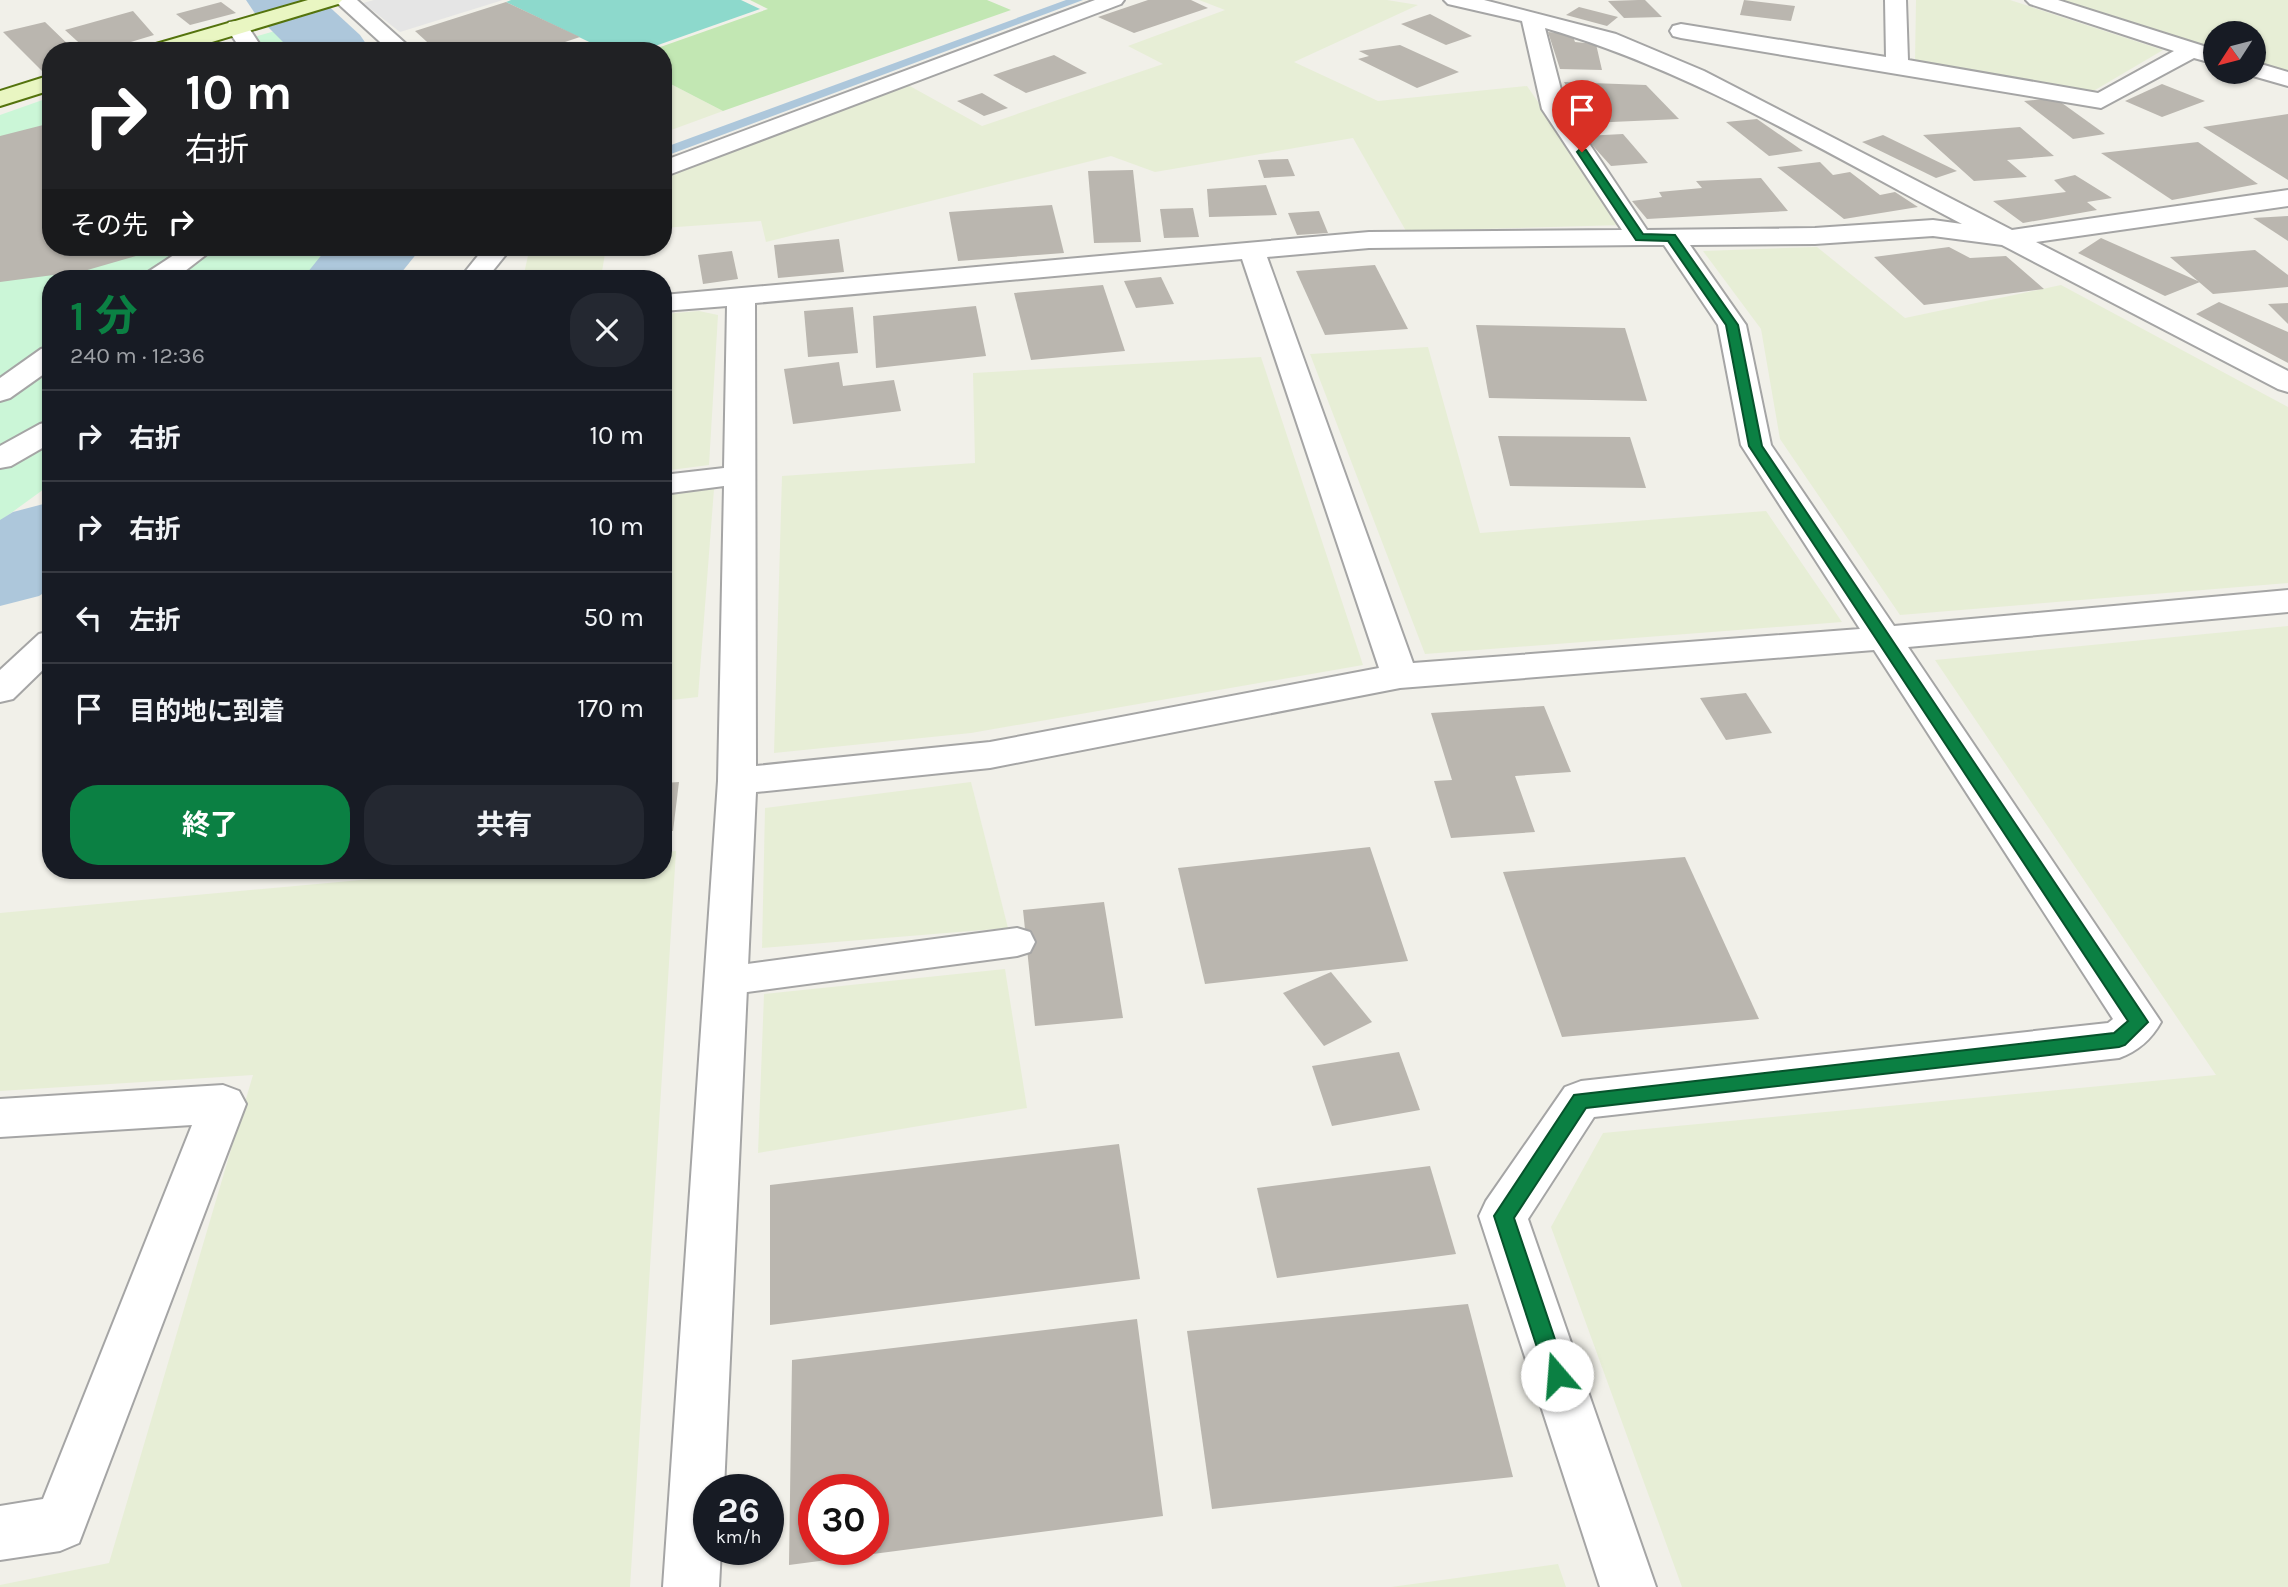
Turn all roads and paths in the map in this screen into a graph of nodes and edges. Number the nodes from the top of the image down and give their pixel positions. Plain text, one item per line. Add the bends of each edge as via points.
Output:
1 (344, 0) edge
2 (1114, 0) edge
3 (1455, 0) edge
4 (1896, 0) edge
5 (2037, 0) edge
6 (324, 2) edge
7 (1567, 4) dead end
8 (1532, 17) junction
9 (237, 27) junction
10 (1681, 31) dead end
11 (187, 42) edge
12 (247, 42) edge
13 (393, 42) edge
14 (2192, 50) junction
15 (2203, 53) edge
16 (1897, 65) junction
17 (2266, 73) edge
18 (2288, 79) edge
19 (42, 85) edge
20 (0, 99) edge
21 (672, 167) edge
22 (2288, 198) edge
23 (1655, 237) junction
24 (2008, 238) junction
25 (1252, 251) junction
26 (190, 256) edge
27 (491, 256) edge
28 (170, 270) edge
29 (480, 270) edge
30 (741, 297) junction
31 (672, 302) edge
32 (42, 362) edge
33 (2288, 383) edge
34 (0, 392) edge
35 (42, 435) edge
36 (0, 459) edge
37 (739, 475) junction
38 (672, 484) edge
39 (2288, 601) edge
40 (1884, 638) junction
41 (42, 650) edge
42 (1400, 676) junction
43 (0, 690) edge
44 (737, 781) junction
45 (1017, 942) dead end
46 (725, 981) junction
47 (0, 1118) edge
48 (0, 1533) edge
49 (691, 1587) edge
50 (1628, 1587) edge

1 - 13 street
2 - 21 street
3 - 8 street
4 - 16 street
5 - 14 street
6 - 9 street
7 - 8 street
8 - 23 street via 1554,109
8 - 24 street via 1608,39 1696,76
9 - 11 street
9 - 12 street
10 - 16 street
14 - 15 street
14 - 16 street via 2101,101
17 - 18 street
19 - 20 street
22 - 24 street
23 - 24 street via 1815,236 1933,228
23 - 25 street via 1369,240
23 - 40 street via 1732,325 1756,446
24 - 33 street
25 - 30 street
25 - 42 street
26 - 28 street
27 - 29 street
30 - 31 street
30 - 37 street
32 - 34 street
35 - 36 street
37 - 38 street
37 - 44 street
39 - 40 street
40 - 42 street
40 - 50 street via 2139,1022 2119,1040 1581,1100 1503,1216
41 - 43 street
42 - 44 street via 990,755
44 - 46 street
45 - 46 lane
46 - 49 street
47 - 48 street via 223,1104 60,1524

